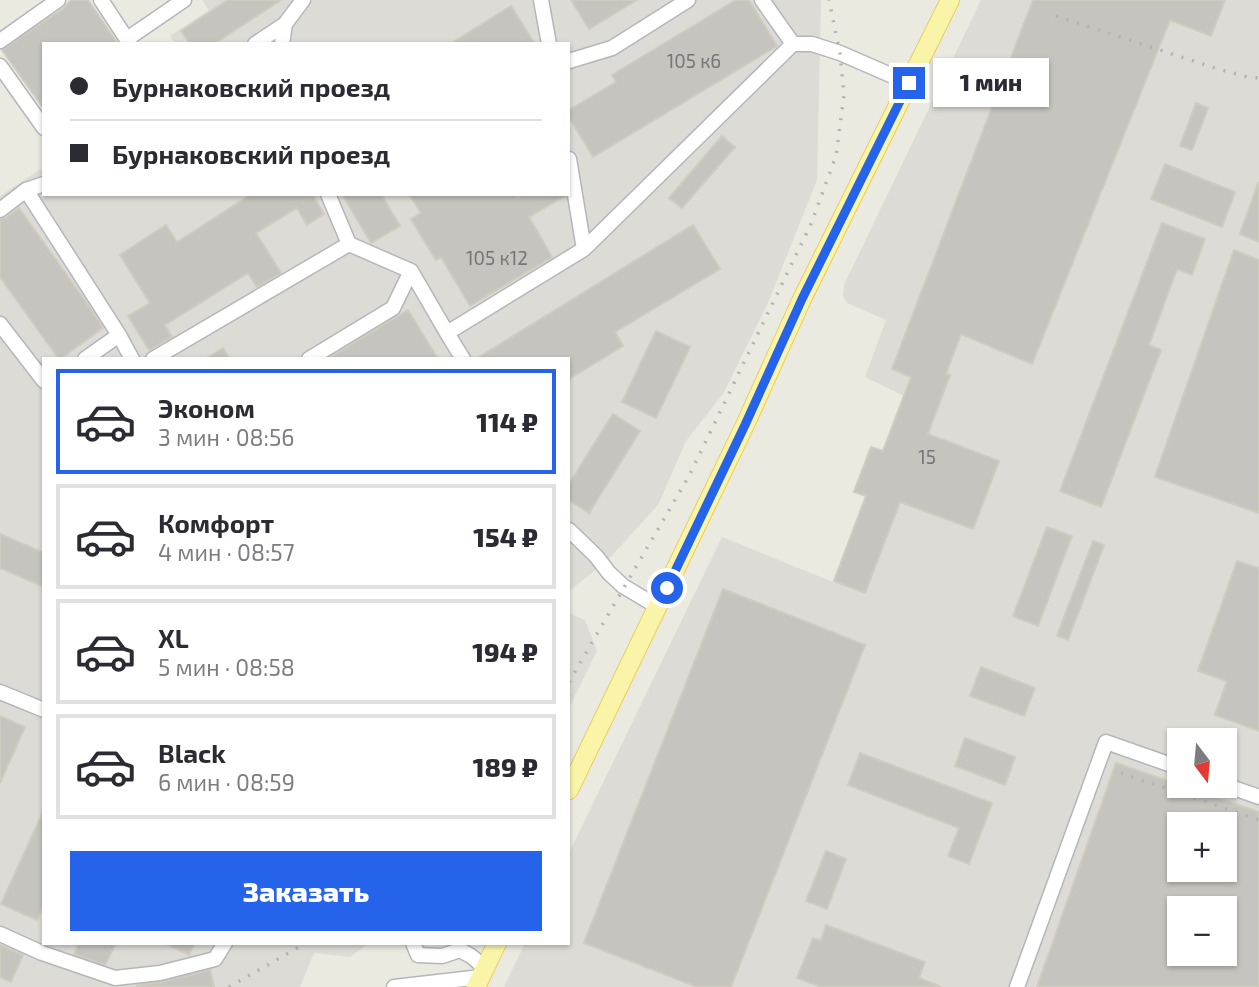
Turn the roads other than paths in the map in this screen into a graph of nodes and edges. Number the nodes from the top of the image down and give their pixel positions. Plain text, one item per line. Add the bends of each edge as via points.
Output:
1 (58, 0) edge
2 (101, 0) edge
3 (184, 0) edge
4 (303, 0) edge
5 (541, 0) edge
6 (688, 0) edge
7 (762, 0) edge
8 (950, 0) edge
9 (285, 24) junction
10 (0, 41) edge
11 (128, 41) edge
12 (258, 42) edge
13 (282, 42) edge
14 (549, 42) edge
15 (793, 44) junction
16 (570, 61) edge
17 (0, 66) edge
18 (909, 83) junction
19 (42, 125) edge
20 (570, 165) edge
21 (42, 185) edge
22 (26, 190) junction
23 (329, 196) edge
24 (0, 210) edge
25 (349, 244) junction
26 (584, 249) junction
27 (411, 271) junction
28 (0, 324) edge
29 (447, 333) junction
30 (119, 335) junction
31 (88, 357) edge
32 (131, 357) edge
33 (156, 357) edge
34 (312, 357) edge
35 (462, 357) edge
36 (42, 379) edge
37 (570, 531) edge
38 (657, 607) junction
39 (0, 692) edge
40 (42, 709) edge
41 (575, 762) edge
42 (1167, 763) edge
43 (570, 785) edge
44 (1237, 789) edge
45 (1259, 797) edge
46 (0, 934) edge
47 (224, 945) edge
48 (414, 945) edge
49 (496, 945) edge
50 (481, 977) edge
51 (394, 987) edge
52 (1017, 987) edge

1 - 10 lane
2 - 11 lane
3 - 11 lane
4 - 9 lane
5 - 14 lane
6 - 16 lane via 612,48
7 - 15 lane
8 - 18 main road
9 - 12 lane
9 - 13 lane
15 - 18 lane via 812,44 840,53
15 - 26 lane
17 - 19 lane
18 - 38 main road
20 - 26 lane
21 - 22 lane
22 - 24 lane
22 - 30 lane
23 - 25 lane
25 - 27 lane
25 - 33 lane
26 - 29 lane
27 - 29 lane
27 - 34 lane via 393,308
28 - 36 lane
29 - 35 lane
30 - 31 lane
30 - 32 lane
37 - 38 lane via 623,586
38 - 41 main road
39 - 40 lane
41 - 43 main road
42 - 52 lane via 1106,742
44 - 45 lane
46 - 47 lane via 115,978 215,959
48 - 50 lane via 418,955 442,956 460,950 471,956
49 - 50 main road
50 - 51 lane

